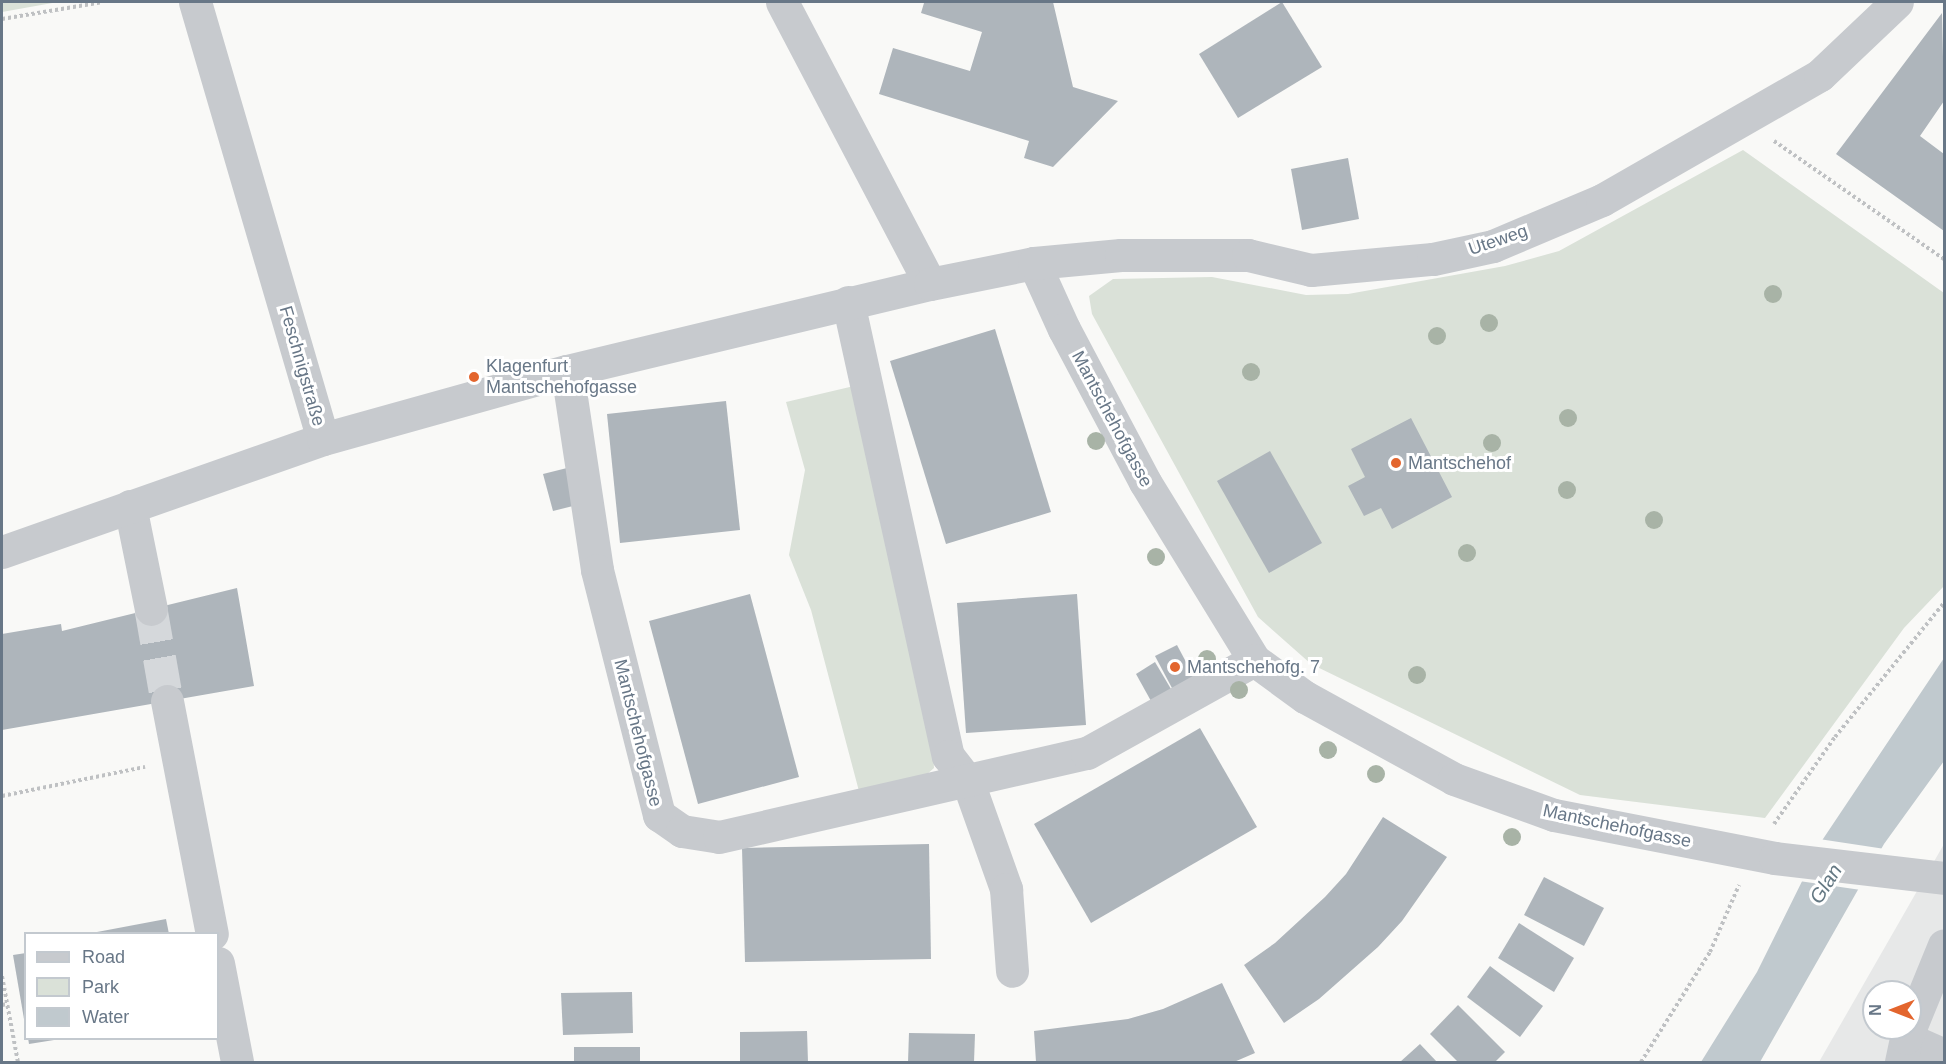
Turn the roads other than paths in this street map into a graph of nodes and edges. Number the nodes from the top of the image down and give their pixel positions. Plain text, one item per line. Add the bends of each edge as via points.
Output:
1 (195, 2) edge
2 (782, 2) edge
3 (1897, 2) edge
4 (1034, 263) junction
5 (930, 284) junction
6 (848, 302) junction
7 (567, 371) junction
8 (323, 439) junction
9 (130, 506) junction
10 (2, 552) edge
11 (151, 609) tunnel mouth
12 (1254, 660) junction
13 (167, 701) tunnel mouth
14 (968, 782) junction
15 (1934, 877) edge
16 (212, 932) edge
17 (1944, 945) edge
18 (219, 968) edge
19 (1012, 971) dead end
20 (1904, 1050) edge
21 (1944, 1055) edge
22 (237, 1062) edge

1 - 8 street, Feschnigstraße
2 - 5 street
3 - 4 street, Uteweg via 1820,75 1602,200 1493,246 1433,259 1311,270 1248,255 1121,255
4 - 5 street
4 - 12 street, Mantschehofgasse via 1145,483
5 - 6 street
6 - 7 street
6 - 14 street via 948,756
7 - 8 street
7 - 14 street, Mantschehofgasse via 597,570 658,815 682,831 719,837
8 - 9 street, Feschnigstraße
9 - 10 street, Feschnigstraße
9 - 11 street
12 - 14 street, Mantschehofgasse via 1087,753
12 - 15 street, Mantschehofgasse via 1360,730 1454,779 1554,815 1764,856
13 - 16 street
14 - 19 street via 1005,889
17 - 20 street
18 - 22 street
20 - 21 street

